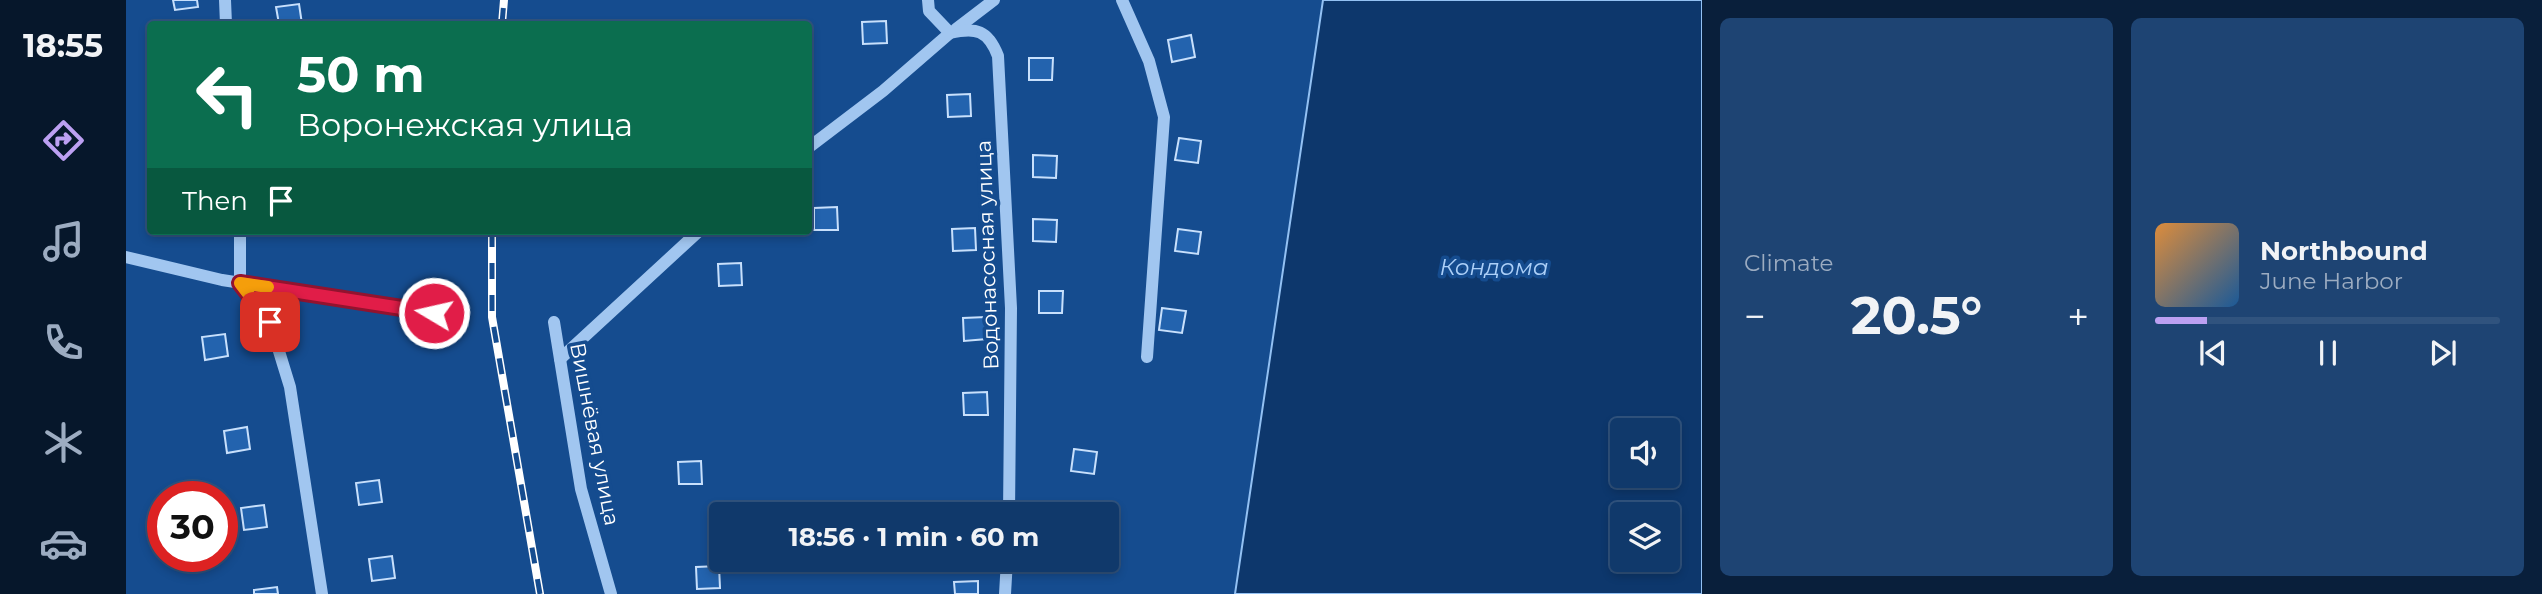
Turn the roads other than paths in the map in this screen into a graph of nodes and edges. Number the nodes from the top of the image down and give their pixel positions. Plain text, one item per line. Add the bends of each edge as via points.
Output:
1 (225, 0) edge
2 (928, 0) edge
3 (994, 0) edge
4 (1122, 0) edge
5 (226, 21) edge
6 (950, 33) junction
7 (812, 145) edge
8 (240, 235) edge
9 (695, 235) edge
10 (126, 257) edge
11 (240, 283) junction
12 (434, 313) dead end
13 (554, 322) dead end
14 (1147, 357) dead end
15 (560, 359) junction
16 (1009, 502) edge
17 (1006, 572) edge
18 (322, 594) edge
19 (611, 594) edge
20 (1005, 594) edge

1 - 5 street
2 - 6 street via 929,11
3 - 6 street
4 - 14 street via 1149,61 1164,117
6 - 7 street
6 - 16 street, Водонасосная улица via 977,30 994,44 998,56 1011,308
8 - 11 street
9 - 15 street
10 - 11 street
11 - 12 street
11 - 18 street via 270,322 290,387
13 - 15 street, Вишнёвая улица
15 - 19 street, Вишнёвая улица via 581,489
17 - 20 street

